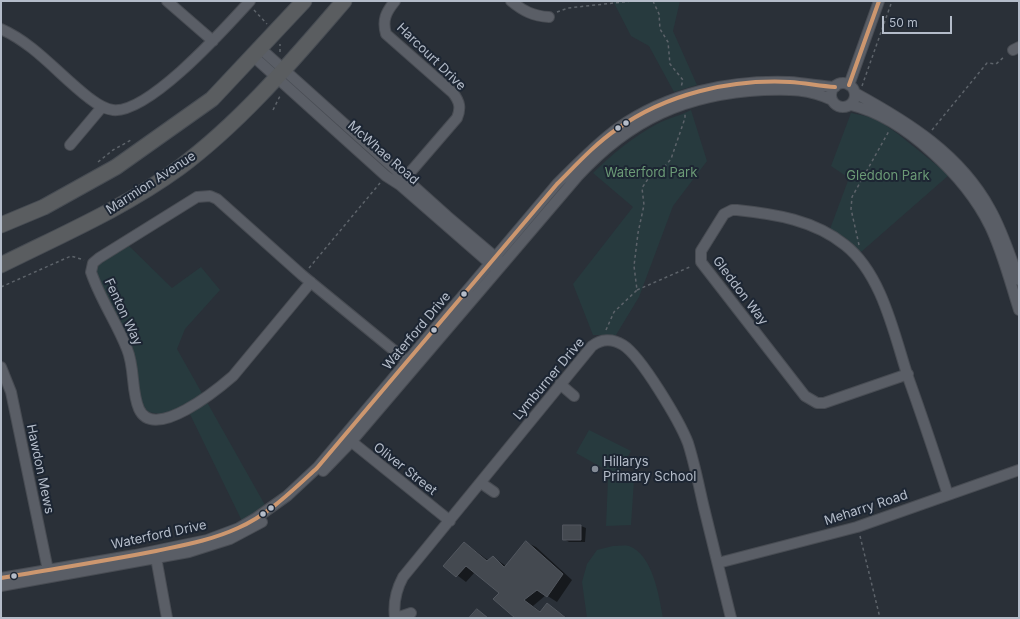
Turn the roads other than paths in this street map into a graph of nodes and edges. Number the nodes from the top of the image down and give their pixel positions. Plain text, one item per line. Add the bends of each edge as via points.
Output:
1 (167, 1) edge
2 (250, 1) edge
3 (304, 1) edge
4 (344, 1) edge
5 (395, 1) edge
6 (512, 1) edge
7 (879, 1) edge
8 (549, 17) road end
9 (1, 28) edge
10 (214, 41) junction
11 (257, 52) junction
12 (280, 74) junction
13 (835, 87) junction
14 (856, 90) junction
15 (832, 100) junction
16 (681, 101) junction
17 (851, 105) junction
18 (102, 107) junction
19 (70, 145) dead end
20 (402, 182) junction
21 (1, 225) edge
22 (496, 263) junction
23 (1, 265) edge
24 (1017, 280) edge
25 (311, 282) junction
26 (1019, 310) edge
27 (411, 364) junction
28 (1, 367) edge
29 (908, 374) junction
30 (560, 384) junction
31 (574, 396) dead end
32 (348, 439) junction
33 (1019, 470) edge
34 (481, 483) junction
35 (494, 492) dead end
36 (948, 495) junction
37 (450, 521) junction
38 (155, 554) junction
39 (718, 563) junction
40 (49, 574) junction
41 (1, 578) edge
42 (1, 586) edge
43 (411, 613) dead end
44 (167, 618) edge
45 (395, 618) edge
46 (731, 618) edge

1 - 10 street
2 - 10 street
3 - 11 highway
4 - 12 highway, Marmion Avenue
5 - 20 street, Harcourt Drive via 386,12 386,34 453,93 460,104 458,118
6 - 8 street via 535,16
7 - 14 street
9 - 18 street via 22,40
10 - 18 street via 176,76 140,103 114,110
11 - 12 street, McWhae Road
11 - 21 highway via 212,99 116,167 44,206
12 - 20 street, McWhae Road
12 - 20 street, McWhae Road via 386,176
12 - 23 highway, Marmion Avenue via 228,128 174,171 103,215
13 - 14 street via 842,84
13 - 15 street via 831,93
13 - 16 street, Waterford Drive via 789,82 750,83 708,89
14 - 17 street
14 - 24 street via 926,137 954,161 990,208 1008,246
15 - 16 street, Waterford Drive via 814,92 781,89 728,93
15 - 17 street via 840,107
16 - 22 street, Waterford Drive via 633,118 604,139 557,184
17 - 24 street via 868,109 888,120 932,152 956,176 984,214
18 - 19 street
20 - 22 street, McWhae Road
22 - 27 street, Waterford Drive
24 - 26 street
25 - 25 street, Fenton Way via 223,385 184,411 153,420 147,418 139,409 127,349 91,272 93,263 197,197 210,196 217,199
25 - 27 street
27 - 32 street, Waterford Drive
28 - 40 street, Hawdon Mews via 11,392
29 - 29 street, Gleddon Way via 824,403 811,401 701,262 701,250 724,214 732,210 787,217 830,234 854,253 879,292
29 - 36 street, Gleddon Way
30 - 31 street
30 - 34 street, Lymburner Drive
30 - 39 street, Lymburner Drive via 592,346 604,340 618,342 629,351 678,422 693,462
32 - 37 street, Oliver Street
32 - 38 street, Waterford Drive via 303,482 275,506 256,518 239,528 207,540
33 - 36 street, Meharry Road
34 - 35 street
34 - 37 street, Lymburner Drive
36 - 39 street, Meharry Road via 857,527
37 - 45 street, Lymburner Drive via 400,582 395,599
38 - 40 street, Waterford Drive
38 - 44 street
39 - 46 street, Lymburner Drive
40 - 41 street, Waterford Drive
40 - 42 street, Waterford Drive
43 - 45 street

